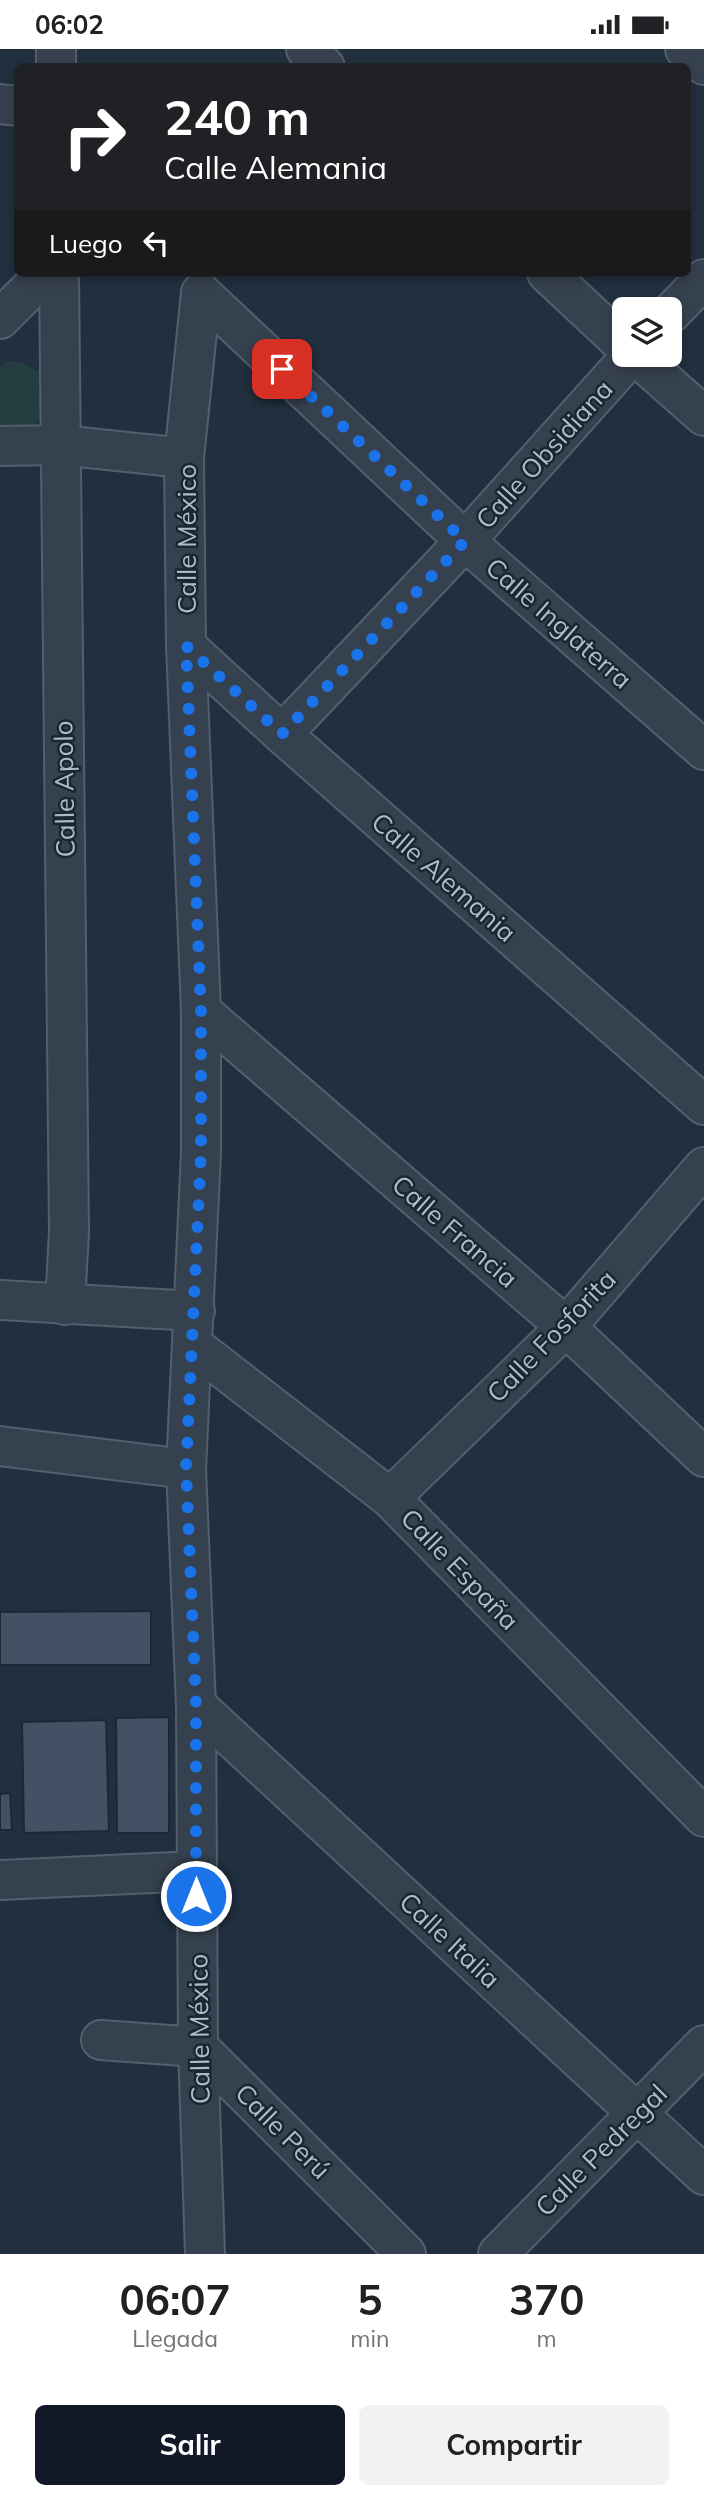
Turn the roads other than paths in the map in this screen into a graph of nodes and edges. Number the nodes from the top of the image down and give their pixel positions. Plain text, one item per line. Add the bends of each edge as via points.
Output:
1 (306, 49) edge
2 (685, 49) edge
3 (321, 63) edge
4 (704, 65) edge
5 (42, 277) edge
6 (59, 277) edge
7 (551, 277) edge
8 (704, 279) edge
9 (201, 293) joint
10 (682, 302) edge
11 (0, 319) edge
12 (612, 334) edge
13 (623, 367) edge
14 (648, 367) edge
15 (704, 416) edge
16 (60, 445) junction
17 (0, 446) edge
18 (184, 458) junction
19 (465, 541) junction
20 (186, 646) junction
21 (282, 734) junction
22 (704, 750) edge
23 (201, 1011) junction
24 (704, 1105) edge
25 (704, 1167) edge
26 (0, 1300) edge
27 (65, 1305) junction
28 (566, 1327) junction
29 (194, 1328) junction
30 (0, 1446) edge
31 (704, 1457) edge
32 (186, 1469) junction
33 (390, 1498) junction
34 (196, 1705) junction
35 (704, 1817) edge
36 (196, 1871) junction
37 (0, 1880) edge
38 (101, 2040) dead end
39 (704, 2045) edge
40 (198, 2047) junction
41 (637, 2113) junction
42 (704, 2175) edge
43 (205, 2254) edge
44 (407, 2254) edge
45 (498, 2254) edge

1 - 3 street
2 - 4 street
5 - 11 street
6 - 16 street, Calle Apolo
7 - 12 street
8 - 10 street
9 - 18 street, Calle México
9 - 19 street, Calle Inglaterra
13 - 19 street, Calle Obsidiana
14 - 15 street
16 - 17 street
16 - 18 street
16 - 27 street, Calle Apolo via 69,1232
18 - 20 street, Calle México
19 - 21 street, Calle Obsidiana
19 - 22 street, Calle Inglaterra
20 - 21 street, Calle Alemania
20 - 23 street, Calle México
21 - 24 street, Calle Alemania
23 - 28 street, Calle Francia
23 - 29 street, Calle México
25 - 28 street, Calle Fosforita
26 - 27 street
27 - 29 street
28 - 31 street, Calle Francia
28 - 33 street, Calle Fosforita
29 - 32 street, Calle México
29 - 33 street, Calle España
30 - 32 street
32 - 34 street, Calle México
33 - 35 street, Calle España
34 - 36 street, Calle México
34 - 41 street, Calle Italia
36 - 37 street
36 - 40 street, Calle México
38 - 40 street
39 - 41 street, Calle Pedregal
40 - 43 street, Calle México
40 - 44 street, Calle Perú
41 - 42 street, Calle Italia
41 - 45 street, Calle Pedregal

